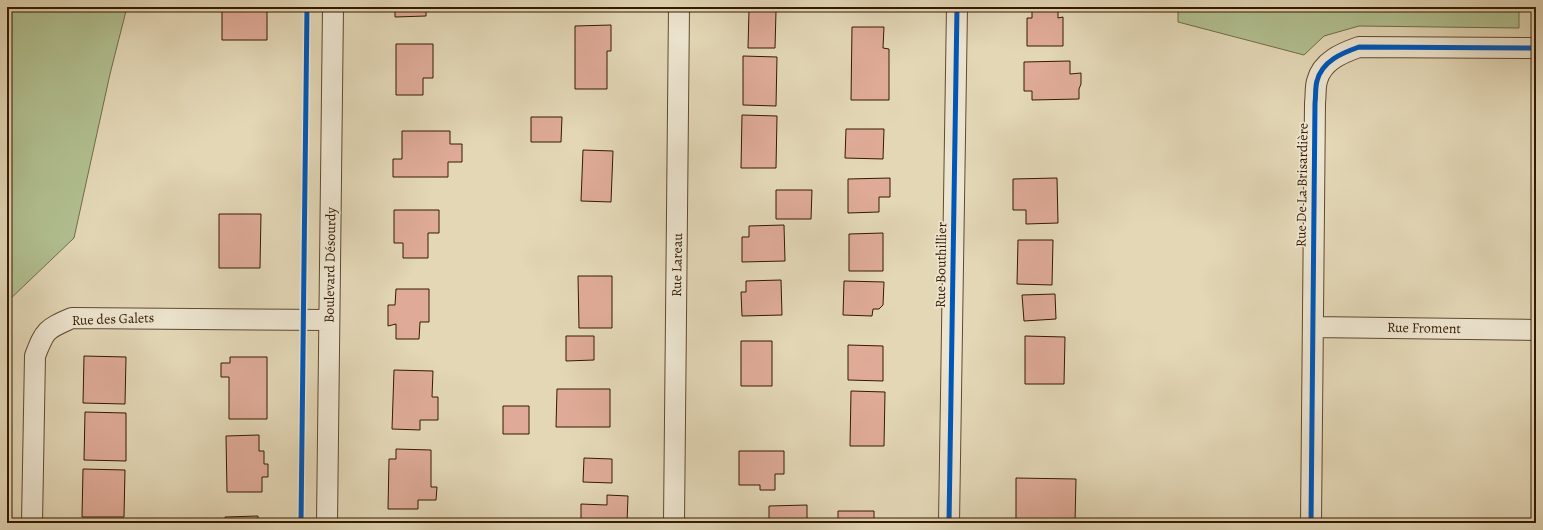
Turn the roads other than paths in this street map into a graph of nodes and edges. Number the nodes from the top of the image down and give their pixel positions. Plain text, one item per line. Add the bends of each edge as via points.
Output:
1 (333, 7) edge
2 (679, 7) edge
3 (957, 7) edge
4 (1536, 48) edge
5 (329, 320) junction
6 (1313, 327) junction
7 (1536, 330) edge
8 (32, 523) edge
9 (327, 523) edge
10 (674, 523) edge
11 (949, 523) edge
12 (1311, 523) edge

1 - 5 street, Boulevard Désourdy
2 - 10 street, Rue Lareau
3 - 11 street, Rue Bouthillier
4 - 6 street, Rue De La Brisardière via 1359,47 1342,53 1326,64 1317,80 1315,103
5 - 8 street, Rue des Galets via 72,318 54,326 43,335 35,356
5 - 9 street, Boulevard Désourdy
6 - 7 street, Rue Froment
6 - 12 street, Rue De La Brisardière

